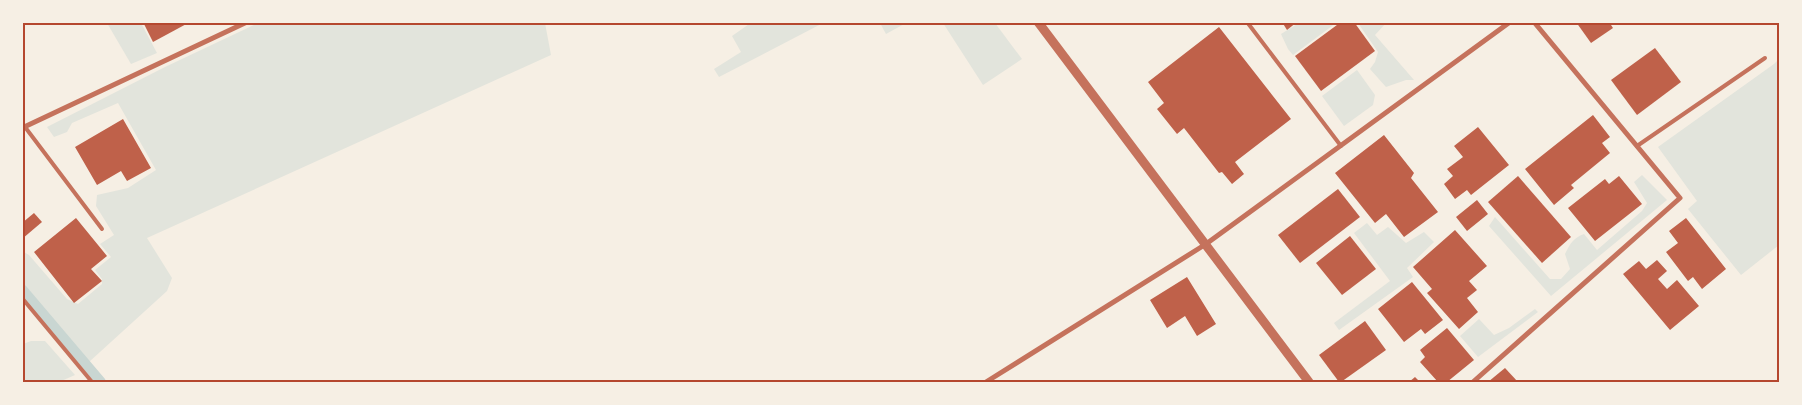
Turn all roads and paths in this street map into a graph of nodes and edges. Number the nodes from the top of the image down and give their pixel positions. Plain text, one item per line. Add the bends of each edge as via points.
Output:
1 (247, 22) edge
2 (1038, 22) edge
3 (1247, 22) edge
4 (1534, 22) edge
5 (1506, 23) edge
6 (1765, 58) dead end
7 (24, 128) edge
8 (1341, 146) junction
9 (1637, 146) junction
10 (102, 229) dead end
11 (1206, 244) junction
12 (22, 298) edge
13 (92, 382) edge
14 (986, 382) edge
15 (1309, 382) edge
16 (1473, 382) edge

1 - 7 street
2 - 11 street
3 - 8 lane
4 - 9 street
5 - 8 street
6 - 9 lane
7 - 10 lane
8 - 11 street
9 - 16 street via 1680,198
11 - 14 street
11 - 15 street
12 - 13 lane

